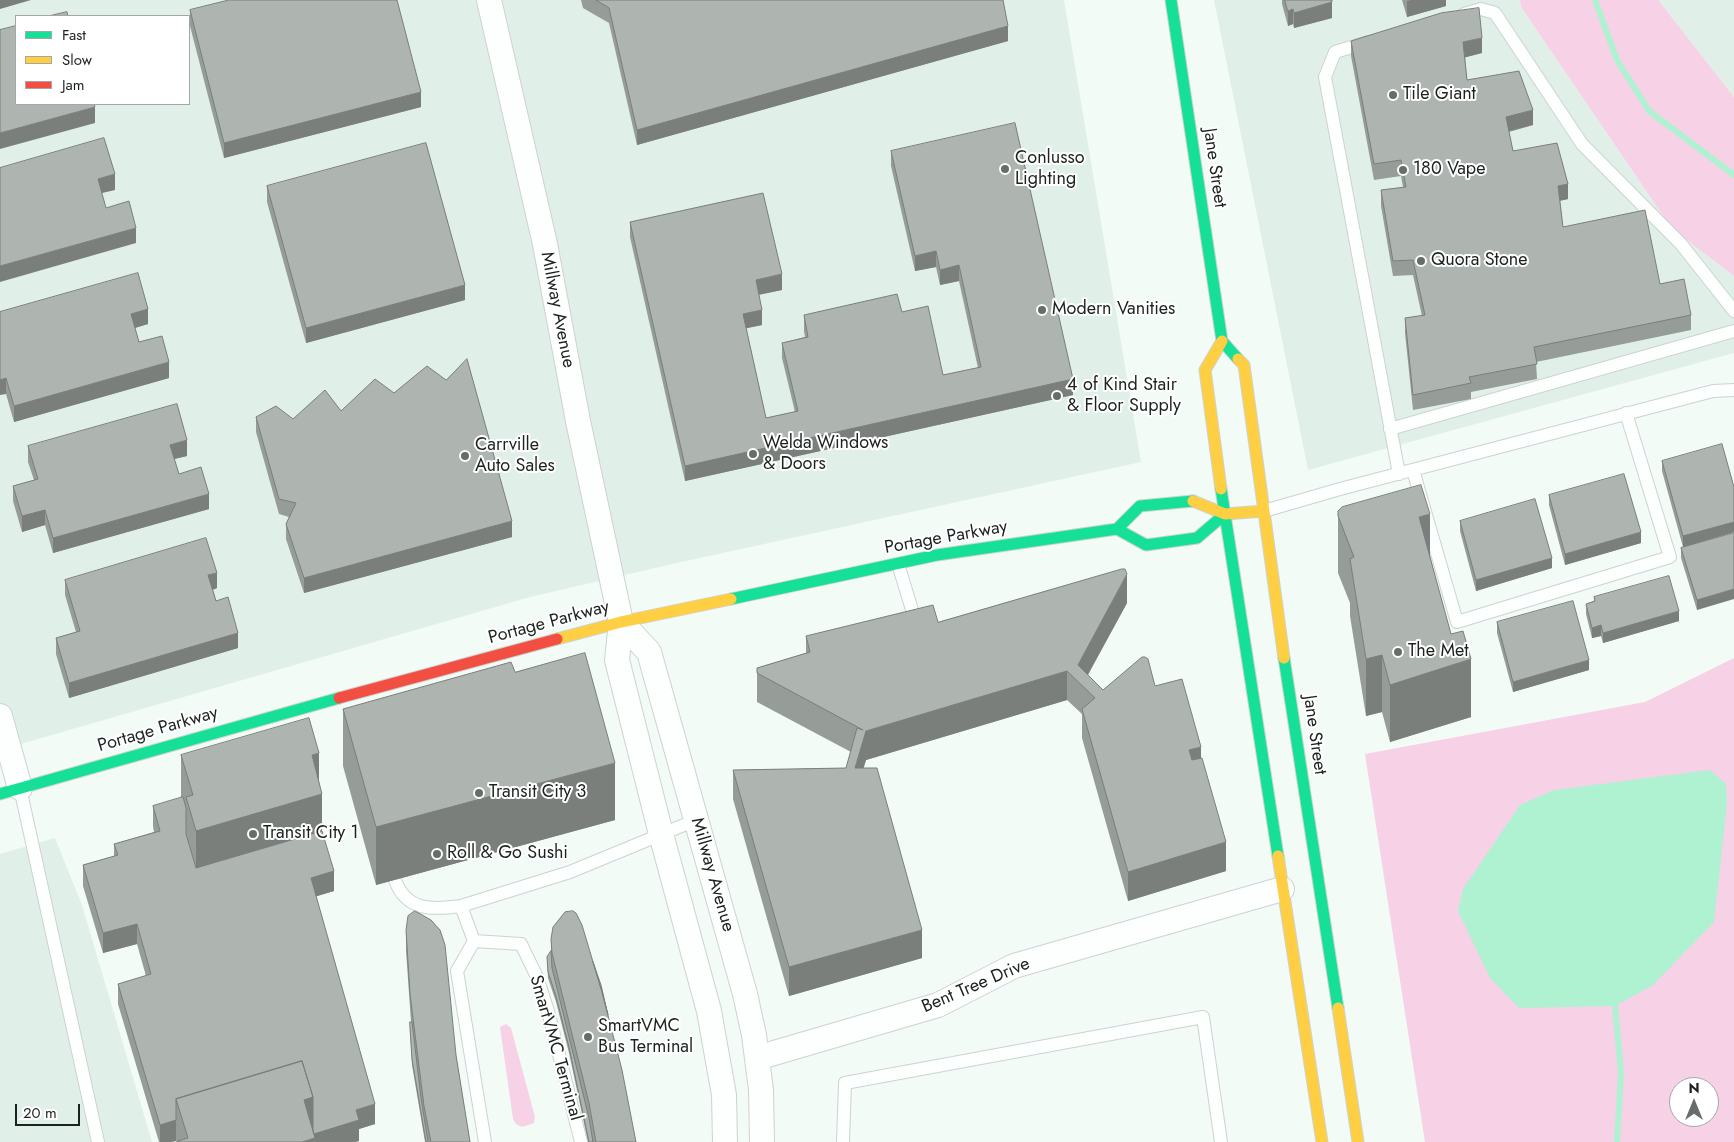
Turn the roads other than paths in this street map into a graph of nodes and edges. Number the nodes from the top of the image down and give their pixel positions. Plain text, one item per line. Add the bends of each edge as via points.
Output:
1 (489, 0) edge
2 (1171, 0) edge
3 (1453, 17) edge
4 (1380, 38) edge
5 (1734, 311) edge
6 (1734, 331) edge
7 (1222, 341) junction
8 (1734, 390) edge
9 (1626, 413) junction
10 (1390, 429) junction
11 (1413, 470) junction
12 (1399, 474) junction
13 (1264, 511) junction
14 (1225, 514) junction
15 (1117, 529) junction
16 (898, 564) junction
17 (621, 622) junction
18 (920, 637) edge
19 (0, 716) edge
20 (10, 791) edge
21 (696, 820) junction
22 (661, 834) junction
23 (395, 880) edge
24 (1282, 889) junction
25 (461, 906) junction
26 (474, 941) junction
27 (757, 1058) junction
28 (98, 1142) edge
29 (485, 1142) edge
30 (581, 1142) edge
31 (726, 1142) edge
32 (762, 1142) edge
33 (843, 1142) edge
34 (1220, 1142) edge
35 (1322, 1142) edge
36 (1358, 1142) edge

1 - 17 street, Millway Avenue via 545,244 578,421
2 - 7 main road, Jane Street
3 - 5 lane via 1480,9 1496,13 1582,144 1681,244
4 - 10 lane via 1335,52 1326,77
6 - 10 lane
7 - 13 main road, Jane Street via 1244,364
7 - 14 main road via 1205,370
8 - 9 lane via 1713,391
9 - 11 lane
9 - 11 lane via 1670,557 1457,622
10 - 12 lane
11 - 12 lane
12 - 13 lane
13 - 14 main road
13 - 36 main road, Jane Street
14 - 15 main road via 1191,500 1140,506
14 - 15 main road via 1197,538 1146,545
14 - 24 main road
15 - 16 main road, Portage Parkway via 937,555
16 - 17 main road, Portage Parkway
16 - 18 lane
17 - 20 main road, Portage Parkway
17 - 21 street, Millway Avenue via 649,652
17 - 22 street, Millway Avenue via 617,660
19 - 20 street
20 - 28 lane
21 - 22 lane
21 - 27 street, Millway Avenue via 745,994
22 - 25 lane via 570,872
22 - 31 street, Millway Avenue via 709,1011 724,1095
23 - 25 lane via 404,898 417,905 440,909
24 - 27 street, Bent Tree Drive via 1014,966 938,1005
24 - 35 main road
25 - 26 lane
26 - 29 lane via 457,971
26 - 30 lane, SmartVMC Terminal via 521,944 537,977 548,1011
27 - 32 street, Millway Avenue
33 - 34 lane via 845,1083 1203,1017

